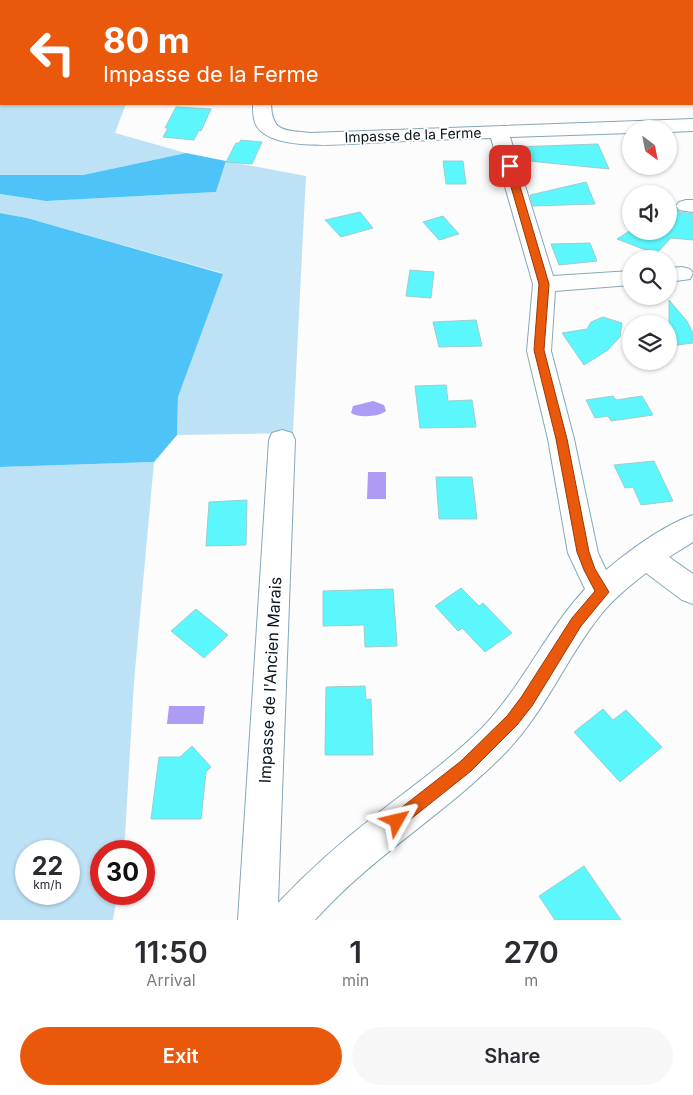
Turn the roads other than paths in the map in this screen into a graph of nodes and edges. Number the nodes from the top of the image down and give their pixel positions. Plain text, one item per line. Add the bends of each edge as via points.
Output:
1 (262, 105) edge
2 (693, 125) edge
3 (500, 132) junction
4 (622, 279) edge
5 (544, 284) junction
6 (282, 440) dead end
7 (693, 527) edge
8 (648, 556) junction
9 (693, 591) edge
10 (602, 592) junction
11 (258, 920) edge
12 (289, 920) edge

1 - 3 street, Impasse de la Ferme via 266,126 294,137
2 - 3 street
3 - 5 street, Impasse de la Ferme
4 - 5 street
5 - 10 street, Impasse de la Ferme via 539,350 561,439 583,552
6 - 11 street, Impasse de l'Ancien Marais
7 - 8 street
8 - 9 street
8 - 10 street
10 - 12 street via 576,622 527,701 495,739 434,793 336,870

